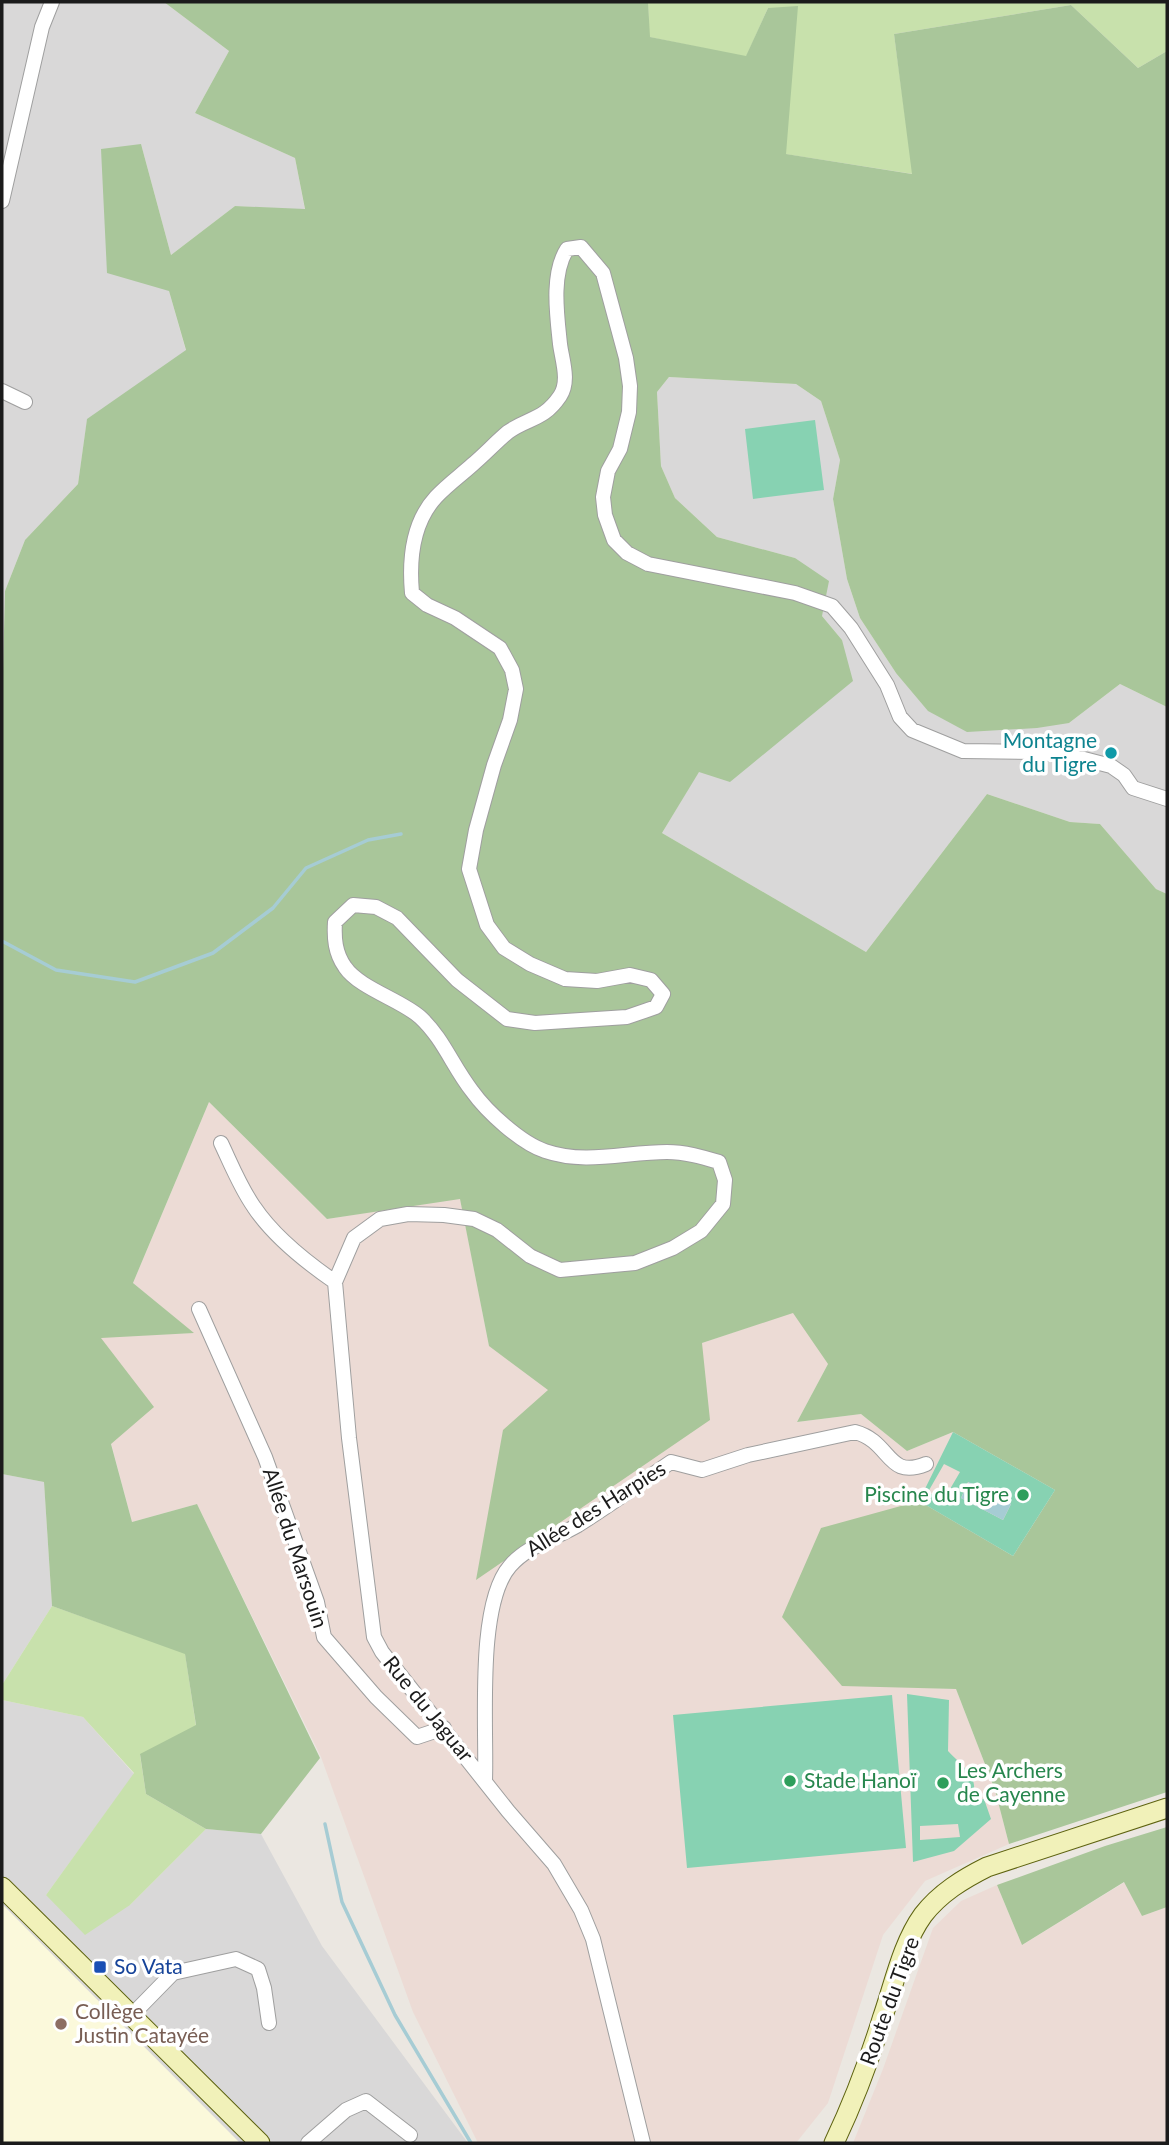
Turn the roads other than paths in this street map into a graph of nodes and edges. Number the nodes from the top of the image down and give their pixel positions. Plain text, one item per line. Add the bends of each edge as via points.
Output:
1 (52, 2) edge
2 (2, 201) edge
3 (2, 391) edge
4 (25, 402) dead end
5 (1167, 799) edge
6 (221, 1143) dead end
7 (335, 1282) junction
8 (199, 1309) dead end
9 (926, 1464) dead end
10 (444, 1728) junction
11 (485, 1780) junction
12 (1167, 1808) edge
13 (2, 1887) edge
14 (131, 2016) junction
15 (269, 2023) dead end
16 (410, 2135) dead end
17 (260, 2143) edge
18 (309, 2143) edge
19 (643, 2143) edge
20 (835, 2143) edge

1 - 2 street via 42,27
3 - 4 street
5 - 7 street, Rue du Jaguar via 1133,788 1111,765 1037,752 963,751 912,730 900,717 887,685 851,628 832,606 795,593 659,567 627,553 614,540 603,497 629,412 626,358 603,273 582,247 567,249 557,290 565,375 562,393 546,414 509,432 435,498 413,544 409,565 412,593 500,648 512,670 516,689 510,720 475,830 469,869 487,925 504,948 565,979 597,981 630,975 651,980 663,994 656,1007 627,1017 535,1023 507,1019 457,980 397,918 376,906 353,905 335,922 334,942 345,969 419,1017 439,1038 471,1091 517,1134 542,1150 569,1158 669,1152 719,1162 723,1204 701,1231 673,1248 635,1263 560,1270 474,1219 408,1214 380,1219 354,1238
6 - 7 street via 254,1208 300,1255
7 - 10 street, Rue du Jaguar via 372,1630 382,1652
8 - 10 street, Allée du Marsouin via 265,1457 317,1602 324,1637 417,1737
9 - 11 street, Allée des Harpies via 905,1469 868,1435 855,1432 702,1470 671,1462 578,1525 519,1557 498,1588 489,1630
10 - 11 street, Rue du Jaguar
11 - 19 street, Rue du Jaguar via 554,1864 581,1910 593,1939
12 - 20 main road, Route du Tigre via 987,1867 962,1880 923,1915 910,1938 869,2062
13 - 14 main road
14 - 15 street via 173,1973 236,1959 258,1969
14 - 17 main road
16 - 18 street via 366,2101 346,2110

